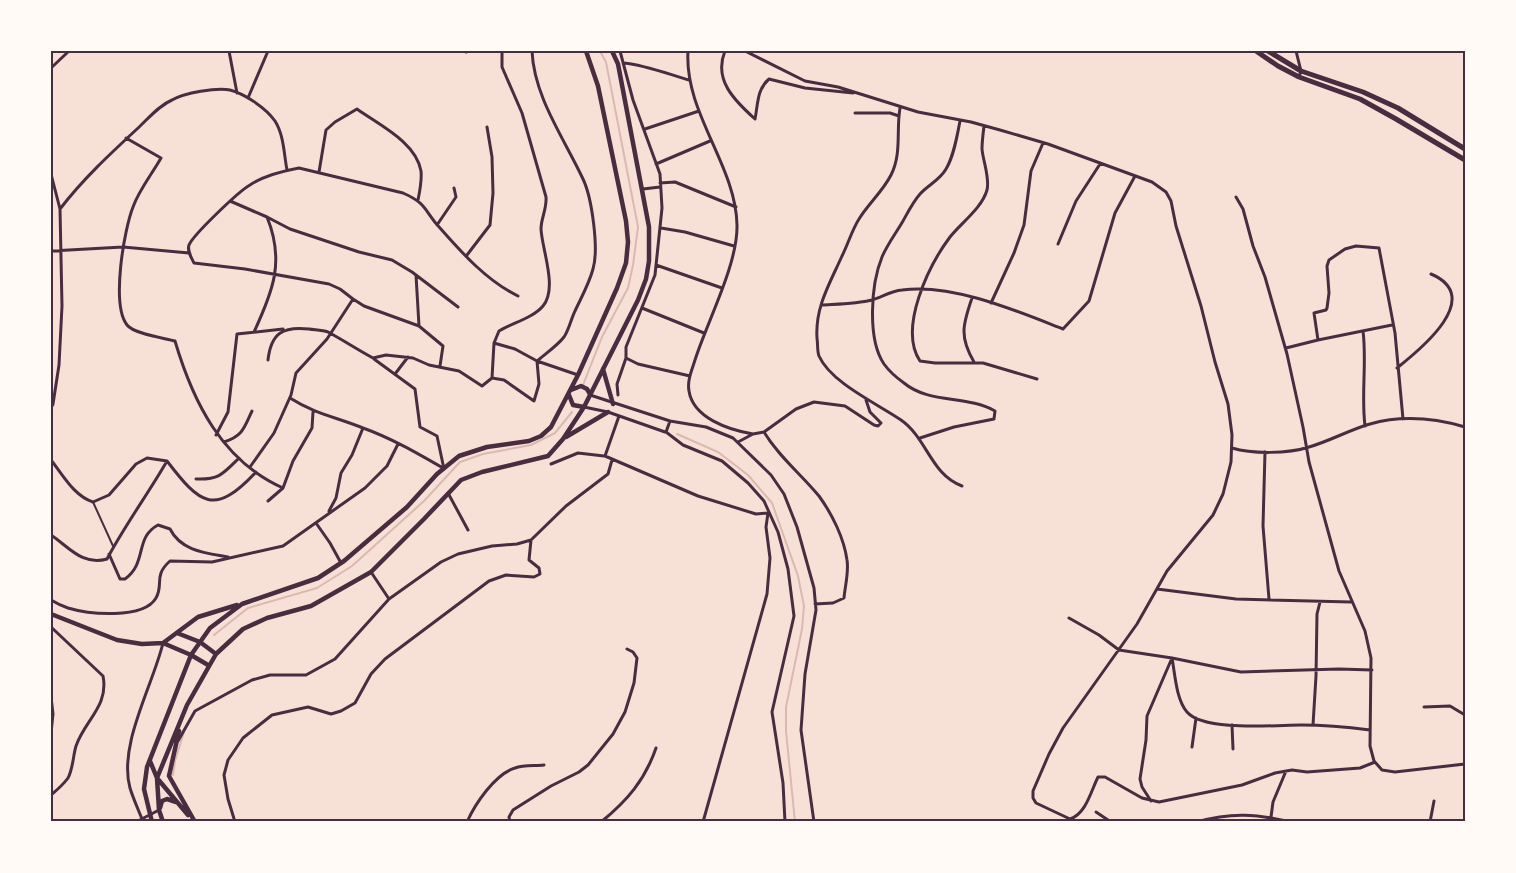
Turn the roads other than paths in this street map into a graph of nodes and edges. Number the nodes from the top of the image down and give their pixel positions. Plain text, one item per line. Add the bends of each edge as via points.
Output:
1 (69, 51) edge
2 (229, 51) edge
3 (268, 51) edge
4 (501, 51) edge
5 (532, 51) edge
6 (586, 51) edge
7 (612, 51) edge
8 (620, 51) edge
9 (688, 51) edge
10 (725, 51) edge
11 (745, 51) edge
12 (1256, 51) edge
13 (1268, 51) edge
14 (1296, 51) edge
15 (624, 63) junction
16 (51, 68) edge
17 (1300, 74) junction
18 (690, 80) junction
19 (237, 93) junction
20 (861, 94) junction
21 (249, 98) junction
22 (900, 107) junction
23 (699, 111) junction
24 (855, 113) dead end
25 (899, 116) junction
26 (960, 120) junction
27 (984, 126) junction
28 (487, 127) dead end
29 (645, 129) junction
30 (126, 138) junction
31 (711, 141) junction
32 (1043, 143) junction
33 (1465, 149) edge
34 (1465, 160) edge
35 (1101, 163) junction
36 (656, 164) junction
37 (287, 170) junction
38 (319, 172) junction
39 (51, 174) edge
40 (1136, 176) junction
41 (660, 185) junction
42 (454, 188) dead end
43 (641, 189) junction
44 (1236, 197) dead end
45 (418, 200) junction
46 (230, 201) junction
47 (736, 207) junction
48 (60, 208) junction
49 (267, 217) junction
50 (437, 225) junction
51 (661, 228) junction
52 (1058, 244) dead end
53 (734, 246) junction
54 (123, 247) junction
55 (61, 250) junction
56 (51, 251) edge
57 (189, 253) junction
58 (467, 255) junction
59 (656, 265) junction
60 (274, 274) junction
61 (1431, 274) dead end
62 (416, 275) junction
63 (722, 288) junction
64 (922, 289) junction
65 (518, 296) dead end
66 (972, 298) junction
67 (353, 299) junction
68 (873, 300) junction
69 (991, 303) junction
70 (821, 305) junction
71 (458, 307) dead end
72 (642, 308) junction
73 (1393, 325) junction
74 (419, 326) junction
75 (285, 329) junction
76 (1362, 331) junction
77 (254, 332) junction
78 (704, 333) junction
79 (330, 334) junction
80 (1318, 340) junction
81 (494, 343) junction
82 (1285, 348) junction
83 (408, 357) junction
84 (373, 358) junction
85 (626, 358) junction
86 (268, 360) dead end
87 (537, 362) junction
88 (975, 362) junction
89 (440, 366) junction
90 (1397, 368) junction
91 (603, 369) junction
92 (395, 374) junction
93 (578, 375) junction
94 (690, 376) junction
95 (492, 378) junction
96 (1037, 379) dead end
97 (569, 392) junction
98 (590, 395) junction
99 (618, 395) dead end
100 (290, 398) junction
101 (865, 399) junction
102 (613, 404) junction
103 (584, 407) junction
104 (51, 408) edge
105 (252, 411) dead end
106 (313, 412) junction
107 (608, 412) junction
108 (619, 416) junction
109 (1403, 419) junction
110 (670, 421) junction
111 (1365, 426) junction
112 (1465, 427) edge
113 (363, 428) junction
114 (666, 432) junction
115 (764, 432) junction
116 (753, 434) junction
117 (216, 435) junction
118 (920, 438) junction
119 (563, 439) junction
120 (224, 442) junction
121 (738, 442) junction
122 (399, 444) junction
123 (1232, 448) junction
124 (1307, 448) junction
125 (1265, 452) junction
126 (605, 456) junction
127 (238, 458) junction
128 (51, 460) edge
129 (612, 460) junction
130 (166, 461) junction
131 (551, 464) dead end
132 (250, 467) junction
133 (444, 469) junction
134 (256, 472) junction
135 (196, 479) dead end
136 (962, 486) dead end
137 (283, 488) junction
138 (448, 494) junction
139 (268, 501) dead end
140 (93, 502) junction
141 (328, 513) junction
142 (768, 513) junction
143 (316, 523) junction
144 (468, 530) dead end
145 (51, 535) edge
146 (531, 540) junction
147 (114, 546) junction
148 (109, 554) junction
149 (232, 558) junction
150 (340, 563) junction
151 (371, 572) junction
152 (1156, 589) junction
153 (389, 599) junction
154 (1269, 599) junction
155 (51, 600) edge
156 (1320, 602) junction
157 (1351, 602) junction
158 (242, 604) junction
159 (815, 604) junction
160 (51, 614) edge
161 (1069, 618) dead end
162 (51, 627) edge
163 (177, 633) junction
164 (200, 642) junction
165 (163, 643) junction
166 (627, 649) dead end
167 (1119, 650) junction
168 (216, 654) junction
169 (191, 655) junction
170 (1172, 658) junction
171 (208, 665) junction
172 (1317, 669) junction
173 (1372, 670) junction
174 (51, 698) edge
175 (1424, 707) dead end
176 (183, 713) junction
177 (1465, 715) edge
178 (1196, 718) junction
179 (1232, 725) junction
180 (1313, 725) junction
181 (1370, 730) junction
182 (51, 733) edge
183 (1192, 747) dead end
184 (175, 748) junction
185 (656, 748) dead end
186 (1233, 749) dead end
187 (150, 761) junction
188 (1375, 762) junction
189 (1465, 764) edge
190 (544, 765) dead end
191 (1286, 771) junction
192 (157, 778) junction
193 (51, 795) edge
194 (1151, 801) junction
195 (1434, 801) dead end
196 (177, 802) junction
197 (159, 810) junction
198 (1096, 812) dead end
199 (150, 815) junction
200 (1271, 817) junction
201 (142, 819) junction
202 (468, 821) edge
203 (136, 822) edge
204 (152, 822) edge
205 (163, 822) edge
206 (194, 822) edge
207 (235, 822) edge
208 (510, 822) edge
209 (600, 822) edge
210 (703, 822) edge
211 (785, 822) edge
212 (814, 822) edge
213 (1111, 822) edge
214 (1197, 822) edge
215 (1291, 822) edge
216 (1430, 822) edge

1 - 16 street
2 - 19 street
3 - 21 street
4 - 81 street via 502,67 522,113 546,197 541,228 549,272 548,295 543,306 499,331
5 - 87 street via 538,86 590,200 595,259 566,336
6 - 93 main road via 598,86 628,242 617,288
7 - 43 main road via 618,64
8 - 15 street
9 - 18 street
10 - 20 street via 721,61 724,83 755,119 759,92 769,79 805,88
11 - 20 street via 805,81
12 - 17 main road via 1278,66
13 - 17 main road
14 - 17 street
15 - 18 street
15 - 29 street
17 - 33 main road via 1363,92 1398,108
17 - 34 main road via 1360,99
18 - 23 street
19 - 21 street
19 - 30 street via 198,92 172,100
20 - 22 street
21 - 37 street via 275,121
22 - 25 street
22 - 26 street
23 - 29 street
23 - 31 street
24 - 25 street
25 - 70 street via 898,156 891,174 859,219
26 - 27 street
26 - 68 street via 946,170 920,194 883,255
27 - 32 street
27 - 64 street via 982,148 988,189 951,236
28 - 58 street via 492,157 490,225
29 - 36 street
30 - 48 street
30 - 54 street via 161,158 133,207
31 - 36 street
31 - 47 street
32 - 35 street
32 - 69 street via 1031,171 1024,225
35 - 40 street
35 - 52 street via 1076,201
36 - 41 street
37 - 38 street
37 - 46 street via 250,184
38 - 45 street
38 - 45 street via 326,130 357,109 403,142 415,156 421,172
39 - 48 street
40 - 69 street via 1115,213 1089,300 1063,329
40 - 123 street via 1152,182 1171,201 1228,404
41 - 43 street
41 - 47 street via 675,182
41 - 51 street
42 - 50 street via 456,196
43 - 91 main road via 650,243 646,279
44 - 82 street
45 - 50 street
46 - 49 street
46 - 57 street via 189,244
47 - 53 street
48 - 55 street
49 - 60 street via 277,260
49 - 62 street via 290,229 392,260
50 - 58 street
51 - 53 street
51 - 59 street
53 - 63 street
54 - 55 street
54 - 57 street
54 - 117 street via 119,303 125,323 131,329 175,341 193,394
55 - 56 street
55 - 104 street via 59,365
57 - 60 street via 194,263
58 - 65 street via 497,284
59 - 63 street
59 - 72 street
60 - 67 street via 330,284
60 - 77 street
61 - 90 street via 1446,282 1452,299 1449,315 1429,340
62 - 71 street
62 - 74 street
63 - 78 street
64 - 66 street
64 - 68 street via 885,293
64 - 88 street via 913,326 915,352 928,362
66 - 69 street
66 - 88 street via 964,333 965,347
67 - 74 street
67 - 79 street
68 - 70 street
68 - 118 street via 879,355 904,384 916,392 985,405 995,411 994,419
70 - 101 street via 818,354 826,366
72 - 78 street
72 - 85 street
73 - 76 street
73 - 80 street via 1378,248 1356,246 1329,260 1326,310 1314,313
73 - 90 street
74 - 89 street via 443,346
75 - 77 street
75 - 79 street
75 - 86 street via 279,333
76 - 80 street
76 - 111 street
77 - 117 street via 237,334 228,412
78 - 94 street
79 - 84 street
79 - 100 street via 296,373
80 - 82 street
81 - 87 street
81 - 95 street
82 - 124 street
83 - 84 street
83 - 89 street
83 - 92 street
84 - 92 street
85 - 94 street
85 - 99 street via 617,384
87 - 93 street
87 - 95 street via 539,384 534,401 504,380
88 - 96 street
89 - 95 street via 459,371 482,386
90 - 109 street
91 - 98 main road
91 - 102 main road
92 - 133 street via 415,389 420,427 437,436
93 - 97 main road
94 - 116 street via 689,393 704,415 736,431
97 - 98 main road via 581,386
97 - 103 main road via 573,405
97 - 133 main road via 557,417 541,436 459,456
98 - 102 street
98 - 103 main road
100 - 106 street
100 - 132 street via 274,433
101 - 115 street via 870,412 881,423 878,426 845,406 814,402 796,409
101 - 118 street via 902,420
102 - 110 street
103 - 107 street
103 - 119 main road
105 - 120 street via 241,433
106 - 113 street
106 - 137 street via 312,428
107 - 108 street
107 - 119 main road
108 - 114 street
108 - 126 street
109 - 111 street
109 - 112 street via 1440,420
110 - 114 street
110 - 121 street via 706,427
111 - 124 street
113 - 122 street
113 - 141 street via 341,473
114 - 142 street via 683,445 722,461 764,501
115 - 116 street
115 - 159 street via 819,496 843,545 847,562 844,598
116 - 121 street
117 - 120 street
118 - 136 street via 942,473
119 - 138 main road via 548,456 471,476 461,480
120 - 127 street
121 - 159 street via 784,494 807,562
122 - 133 street
122 - 141 street via 387,466 365,488
123 - 125 street
123 - 152 street via 1223,494 1213,514
124 - 125 street
124 - 157 street via 1339,571
125 - 154 street via 1263,526
126 - 129 street
126 - 131 street via 578,453
127 - 132 street
127 - 135 street via 221,476
128 - 140 street via 70,486
129 - 142 street via 698,496 756,514
129 - 146 street via 608,474
130 - 134 street via 199,498 214,501 232,495
130 - 140 street via 147,458 136,464 109,495
130 - 147 street
132 - 134 street
133 - 150 main road via 407,507
134 - 137 street
137 - 139 street
138 - 144 street
138 - 151 main road
140 - 147 street
141 - 143 street
142 - 210 street via 767,594
142 - 211 street via 788,568 794,616 772,712
143 - 149 street via 283,546
143 - 150 street
145 - 148 street via 85,559 97,562 107,559
146 - 153 street via 492,546 441,562
146 - 207 street via 529,560 540,574 506,575 489,581 385,659 371,674 355,703 331,714 308,707 272,715 243,738 228,760 224,775
147 - 148 street
148 - 149 street via 120,579 124,579 138,564 149,530 158,525 170,529 186,547
149 - 155 street via 212,562 170,561 159,577 154,602 118,614 66,608
150 - 158 main road via 318,578
151 - 153 street
151 - 168 main road via 311,606 243,629
152 - 154 street
152 - 167 street
153 - 184 street via 335,659 318,669 306,675 270,675 252,680 195,711
154 - 156 street
156 - 157 street
156 - 172 street
157 - 173 street via 1365,631
158 - 163 main road via 198,617
158 - 164 main road via 221,618
159 - 212 street via 801,730
160 - 165 main road via 117,640
161 - 167 street
162 - 193 street via 103,676 105,683 99,709 77,745 69,777
163 - 164 main road
163 - 165 main road
164 - 168 main road
164 - 169 main road
165 - 169 main road
165 - 201 street via 129,750 130,787
166 - 208 street via 637,658 634,683 613,734 588,765 513,810
167 - 170 street
167 - 194 street via 1063,728 1048,754 1033,798 1061,816 1077,817 1098,777 1105,777
168 - 171 main road
169 - 171 main road
169 - 187 main road
170 - 172 street via 1241,672
170 - 178 street via 1185,711
170 - 194 street via 1147,716 1140,779
171 - 176 main road
172 - 173 street
172 - 180 street
173 - 181 street
174 - 182 street
175 - 177 street via 1450,706
176 - 184 main road
176 - 192 main road
178 - 179 street
178 - 183 street
179 - 180 street
179 - 186 street
180 - 181 street
181 - 188 street
184 - 206 main road via 169,776
185 - 209 street via 643,780
187 - 192 main road
187 - 199 main road via 144,789
188 - 189 street via 1382,770 1395,772
188 - 191 street via 1360,768
190 - 202 street via 514,768 502,776 472,810
191 - 194 street via 1234,787
191 - 200 street
192 - 196 main road
192 - 197 main road
195 - 216 street
196 - 197 main road via 162,801
196 - 206 main road
197 - 199 street
197 - 205 main road
198 - 213 street
199 - 201 street
199 - 204 main road
200 - 214 street via 1246,813
200 - 215 street
201 - 203 street

